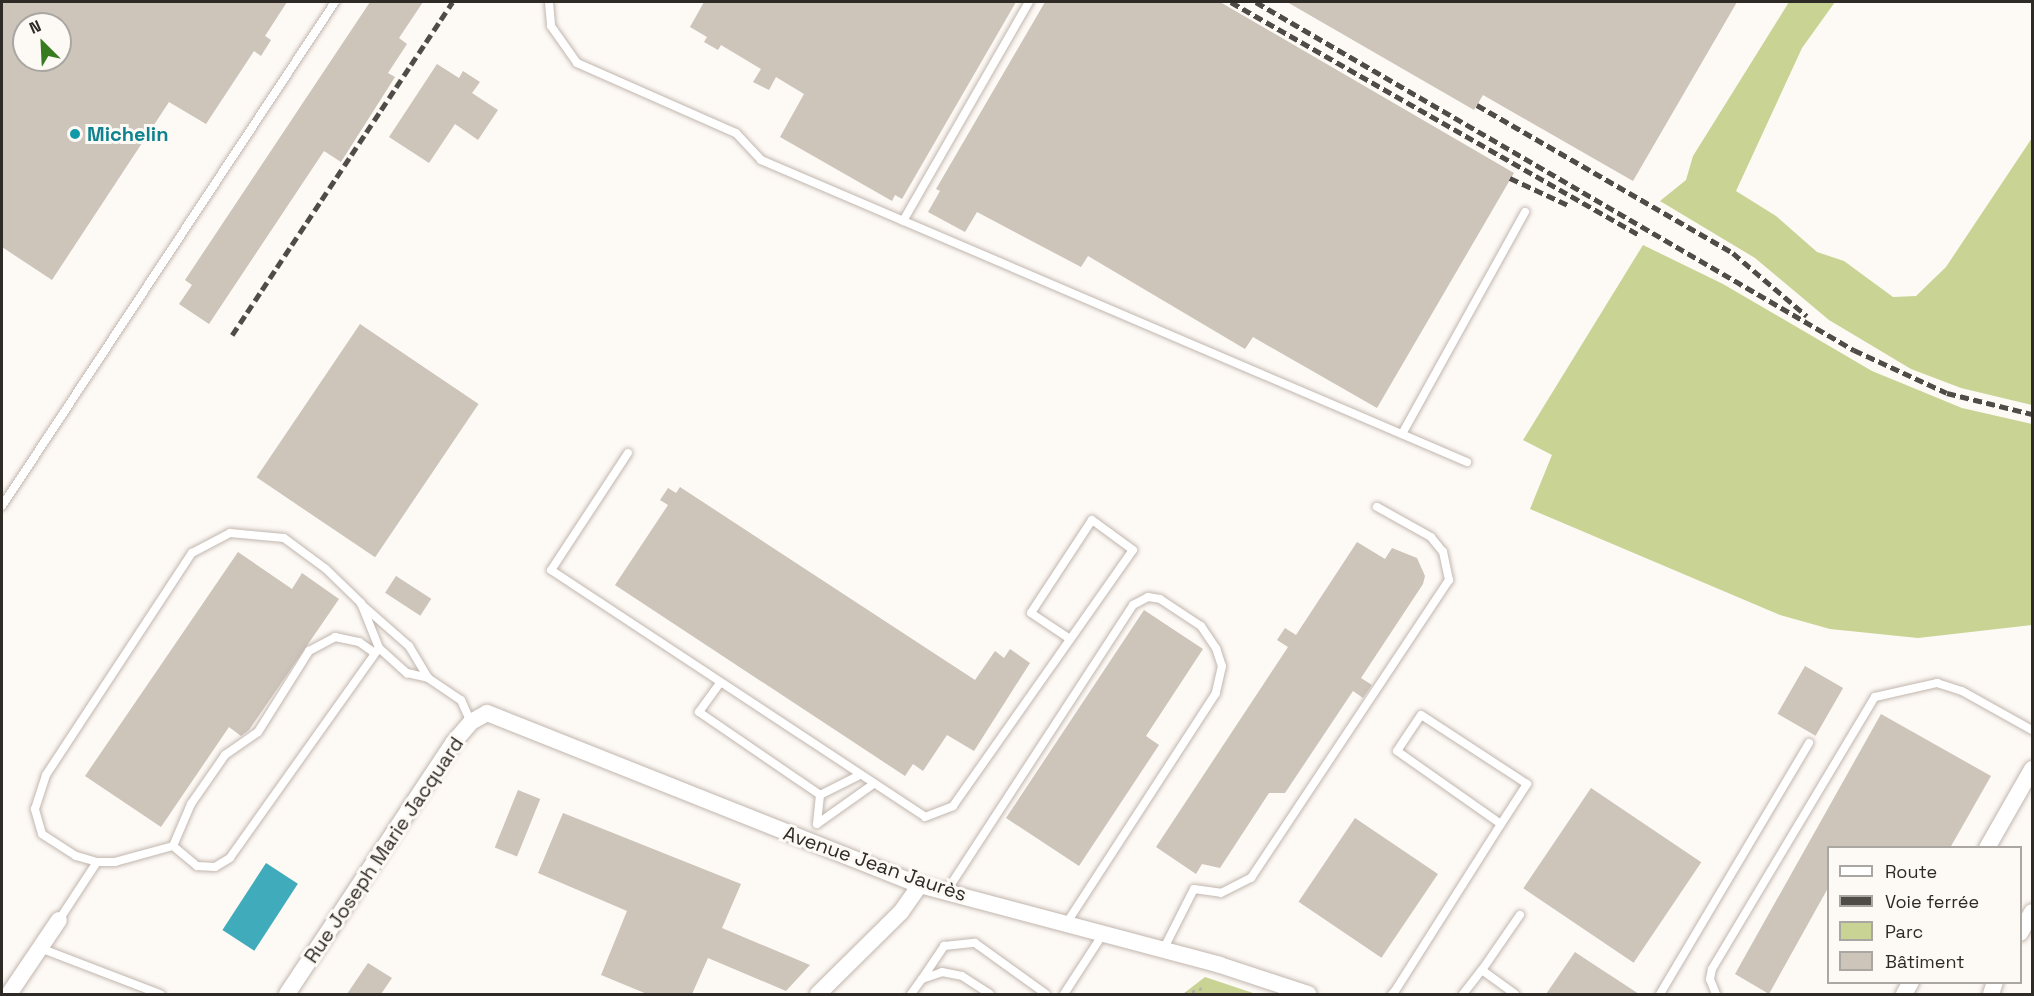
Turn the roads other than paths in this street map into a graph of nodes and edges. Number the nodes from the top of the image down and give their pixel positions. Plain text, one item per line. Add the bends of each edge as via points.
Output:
1 (335, 2) edge
2 (549, 2) edge
3 (1029, 2) edge
4 (1525, 212) dead end
5 (903, 221) junction
6 (1402, 434) junction
7 (628, 453) dead end
8 (1467, 462) dead end
9 (2, 506) edge
10 (1377, 507) dead end
11 (361, 603) junction
12 (1070, 639) junction
13 (377, 650) junction
14 (428, 678) junction
15 (720, 683) junction
16 (487, 713) joint
17 (471, 722) junction
18 (2032, 730) edge
19 (1809, 743) dead end
20 (2032, 769) edge
21 (858, 776) junction
22 (872, 785) junction
23 (820, 795) junction
24 (817, 824) junction
25 (1502, 824) junction
26 (810, 843) junction
27 (173, 846) junction
28 (1989, 846) edge
29 (97, 862) junction
30 (920, 885) junction
31 (946, 892) junction
32 (2032, 912) edge
33 (1520, 915) dead end
34 (59, 920) joint
35 (1066, 924) junction
36 (2022, 930) edge
37 (1103, 934) junction
38 (40, 948) junction
39 (1163, 950) junction
40 (1482, 970) junction
41 (922, 979) junction
42 (9, 994) edge
43 (160, 994) edge
44 (287, 994) edge
45 (818, 994) edge
46 (911, 994) edge
47 (990, 994) edge
48 (1046, 994) edge
49 (1064, 994) edge
50 (1308, 994) edge
51 (1392, 994) edge
52 (1463, 994) edge
53 (1515, 994) edge
54 (1660, 994) edge
55 (1716, 994) edge

1 - 9 lane
2 - 5 lane via 551,26 577,63 736,133 761,160
3 - 5 lane
4 - 6 lane
5 - 6 lane
6 - 8 lane
7 - 15 lane via 551,570
10 - 39 lane via 1431,537 1443,552 1449,580 1251,878 1221,892 1194,889
11 - 13 lane
11 - 14 lane via 409,646
11 - 29 lane via 326,569 284,538 230,533 192,553 37,795 42,834 76,856
12 - 12 lane via 1031,613 1092,520 1133,550
12 - 22 lane via 953,806 925,817
13 - 14 lane via 406,673
13 - 27 lane via 334,637 309,651 258,732 225,755 191,804
13 - 27 lane via 230,858 215,867 197,866
14 - 17 lane via 461,700
15 - 21 lane
15 - 23 lane via 699,712
16 - 17 street, Rue Joseph Marie Jacquard
16 - 26 street, Avenue Jean Jaurès
17 - 44 street, Rue Joseph Marie Jacquard
18 - 55 lane via 1962,691 1937,683 1875,697 1713,969 1710,979
19 - 54 lane
20 - 28 street
21 - 22 lane
21 - 23 lane
22 - 24 lane
23 - 24 lane
24 - 26 lane
25 - 25 lane via 1397,751 1422,715 1527,784
25 - 51 lane
26 - 30 street, Avenue Jean Jaurès
27 - 29 lane via 115,862
29 - 34 lane
30 - 31 street, Avenue Jean Jaurès
30 - 45 street via 901,912
31 - 35 street, Avenue Jean Jaurès
31 - 35 lane via 1133,605 1148,597 1160,599 1202,626 1216,648 1222,666 1216,693
32 - 36 street
33 - 40 lane
34 - 38 street
35 - 37 street, Avenue Jean Jaurès
37 - 39 street, Avenue Jean Jaurès
37 - 49 lane
38 - 42 street
38 - 43 lane
39 - 50 street, Avenue Jean Jaurès
40 - 52 lane
40 - 53 lane
41 - 46 lane
41 - 47 lane via 942,972 962,976
41 - 48 lane via 944,946 975,943

